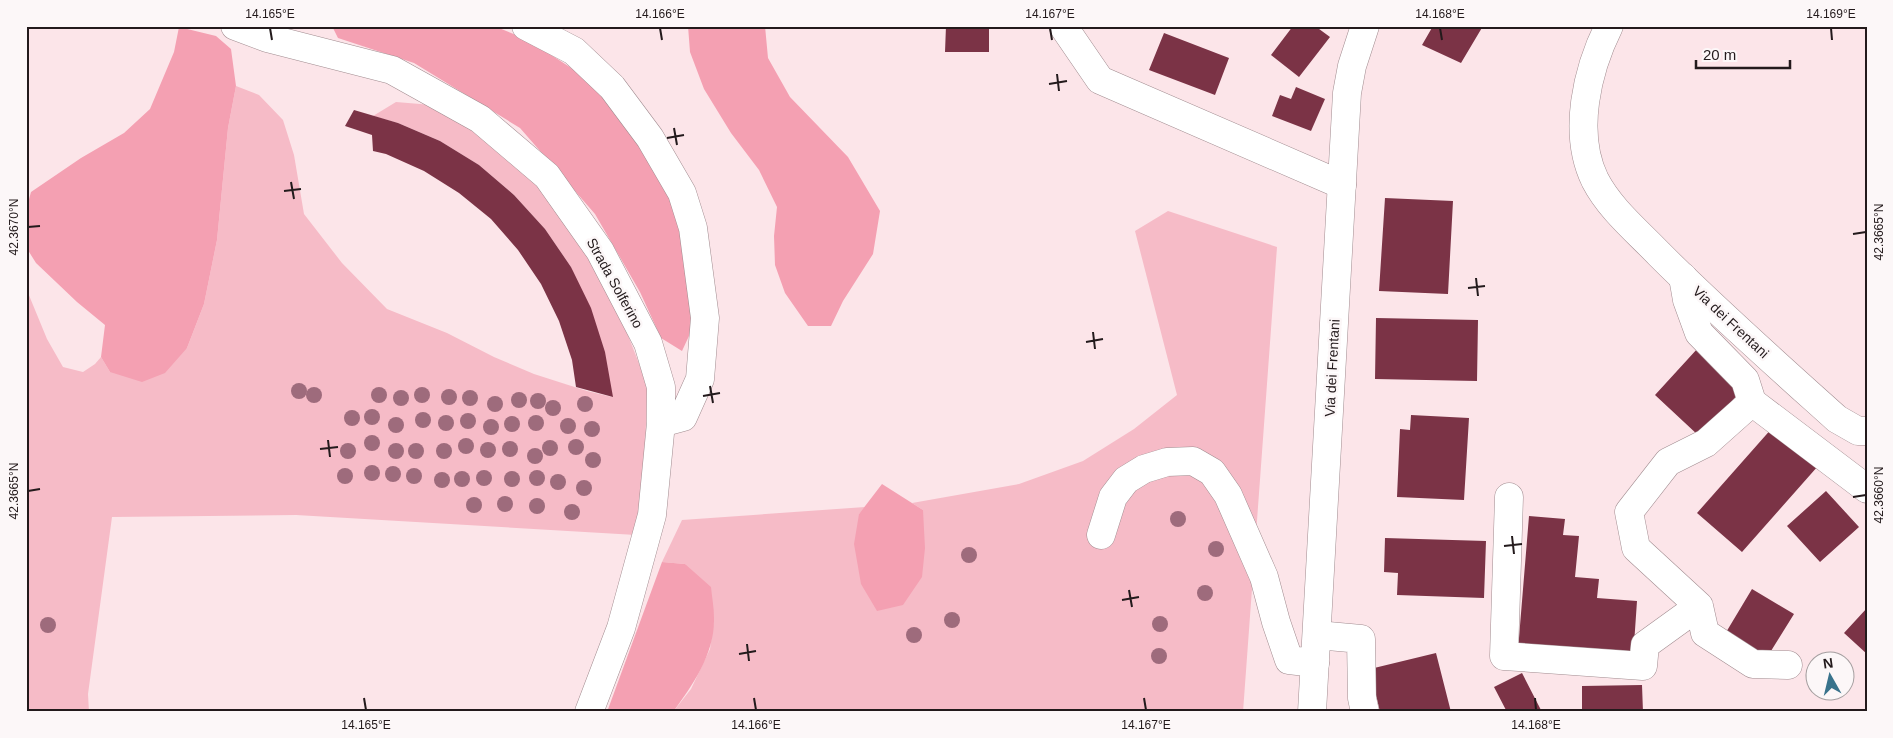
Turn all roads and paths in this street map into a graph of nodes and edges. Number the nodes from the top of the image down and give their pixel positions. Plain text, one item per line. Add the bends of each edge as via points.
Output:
1 (235, 26) edge
2 (526, 26) edge
3 (1063, 26) edge
4 (1365, 26) edge
5 (1609, 26) edge
6 (1342, 185) junction
7 (1683, 278) junction
8 (1752, 402) junction
9 (661, 423) junction
10 (1867, 431) edge
11 (1867, 489) edge
12 (1510, 497) dead end
13 (1101, 535) dead end
14 (1699, 606) junction
15 (1317, 634) junction
16 (1315, 663) junction
17 (1788, 665) dead end
18 (589, 712) edge
19 (1312, 712) edge
20 (1365, 712) edge

1 - 9 street, Strada Solferino via 266,38 392,70 480,119 546,176 600,251 648,343 660,387
2 - 9 street via 574,51 612,87 650,138 682,193 693,228 706,318 700,379 683,417
3 - 6 street via 1100,80
4 - 6 street, Via dei Frentani via 1347,93
5 - 7 street, Via dei Frentani via 1584,97 1584,144 1595,179 1615,210
6 - 15 street, Via dei Frentani
7 - 8 street via 1687,300 1700,333 1745,380
7 - 10 street, Via dei Frentani via 1837,419 1858,431
8 - 11 street
8 - 14 street via 1706,443 1668,462 1629,512 1636,548
9 - 18 street, Strada Solferino via 652,515 621,628
12 - 14 street via 1504,656 1643,666 1645,645
13 - 16 street via 1113,497 1126,480 1167,462 1194,461 1212,472 1228,495 1264,577 1289,660
14 - 17 street via 1705,633 1753,664
15 - 16 street, Via dei Frentani
15 - 20 street via 1361,639
16 - 19 street, Via dei Frentani

